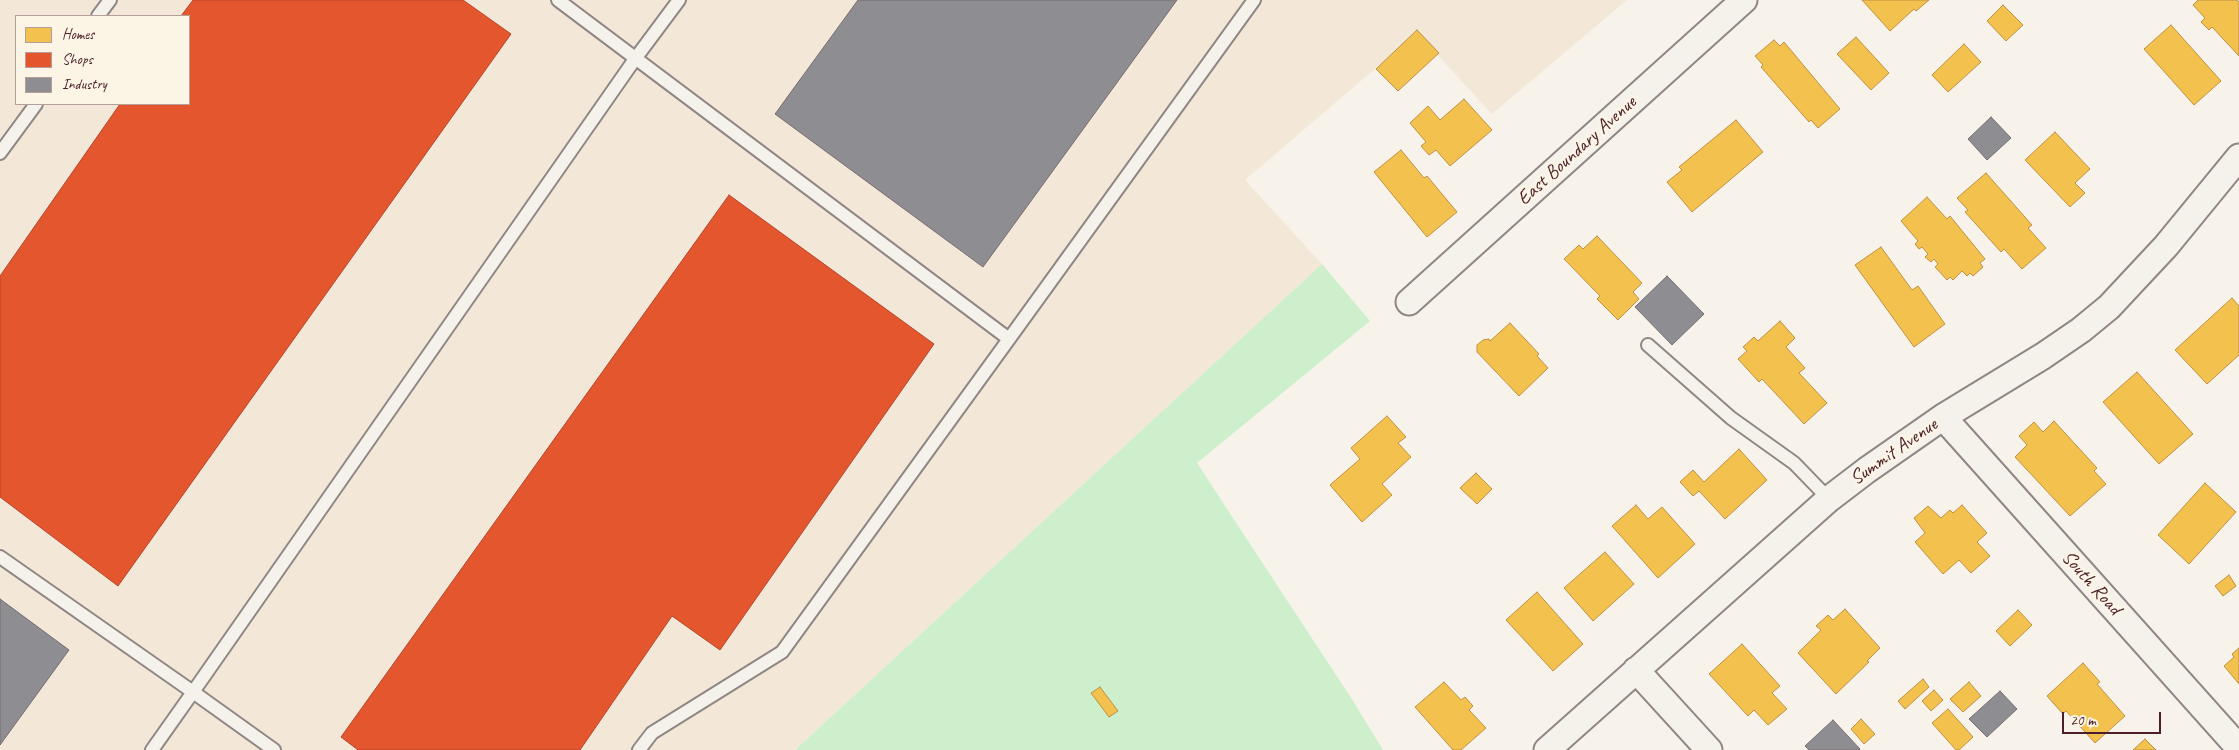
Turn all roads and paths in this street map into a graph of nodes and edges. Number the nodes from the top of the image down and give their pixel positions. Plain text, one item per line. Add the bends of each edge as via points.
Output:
1 (110, 0) edge
2 (558, 0) edge
3 (679, 0) edge
4 (1254, 0) edge
5 (1744, 0) edge
6 (99, 15) edge
7 (635, 59) junction
8 (35, 105) edge
9 (0, 153) edge
10 (2239, 157) edge
11 (1410, 302) dead end
12 (1009, 339) junction
13 (1648, 345) dead end
14 (1943, 417) junction
15 (1829, 499) junction
16 (0, 557) edge
17 (1636, 670) junction
18 (193, 692) junction
19 (2239, 748) edge
20 (152, 750) edge
21 (274, 750) edge
22 (639, 750) edge
23 (1547, 750) edge
24 (1708, 750) edge

1 - 6 lane
2 - 7 lane
3 - 7 lane
4 - 12 lane
5 - 11 street, East Boundary Avenue
7 - 12 lane
7 - 18 lane
8 - 9 lane
10 - 14 street, Summit Avenue via 2166,246 2109,307 2043,356
12 - 22 lane via 782,652 652,733
13 - 15 lane via 1731,418 1794,463
14 - 15 street, Summit Avenue
14 - 19 street, South Road
15 - 17 street, Summit Avenue
16 - 18 lane
17 - 23 street, Summit Avenue
17 - 24 street
18 - 20 lane
18 - 21 lane

